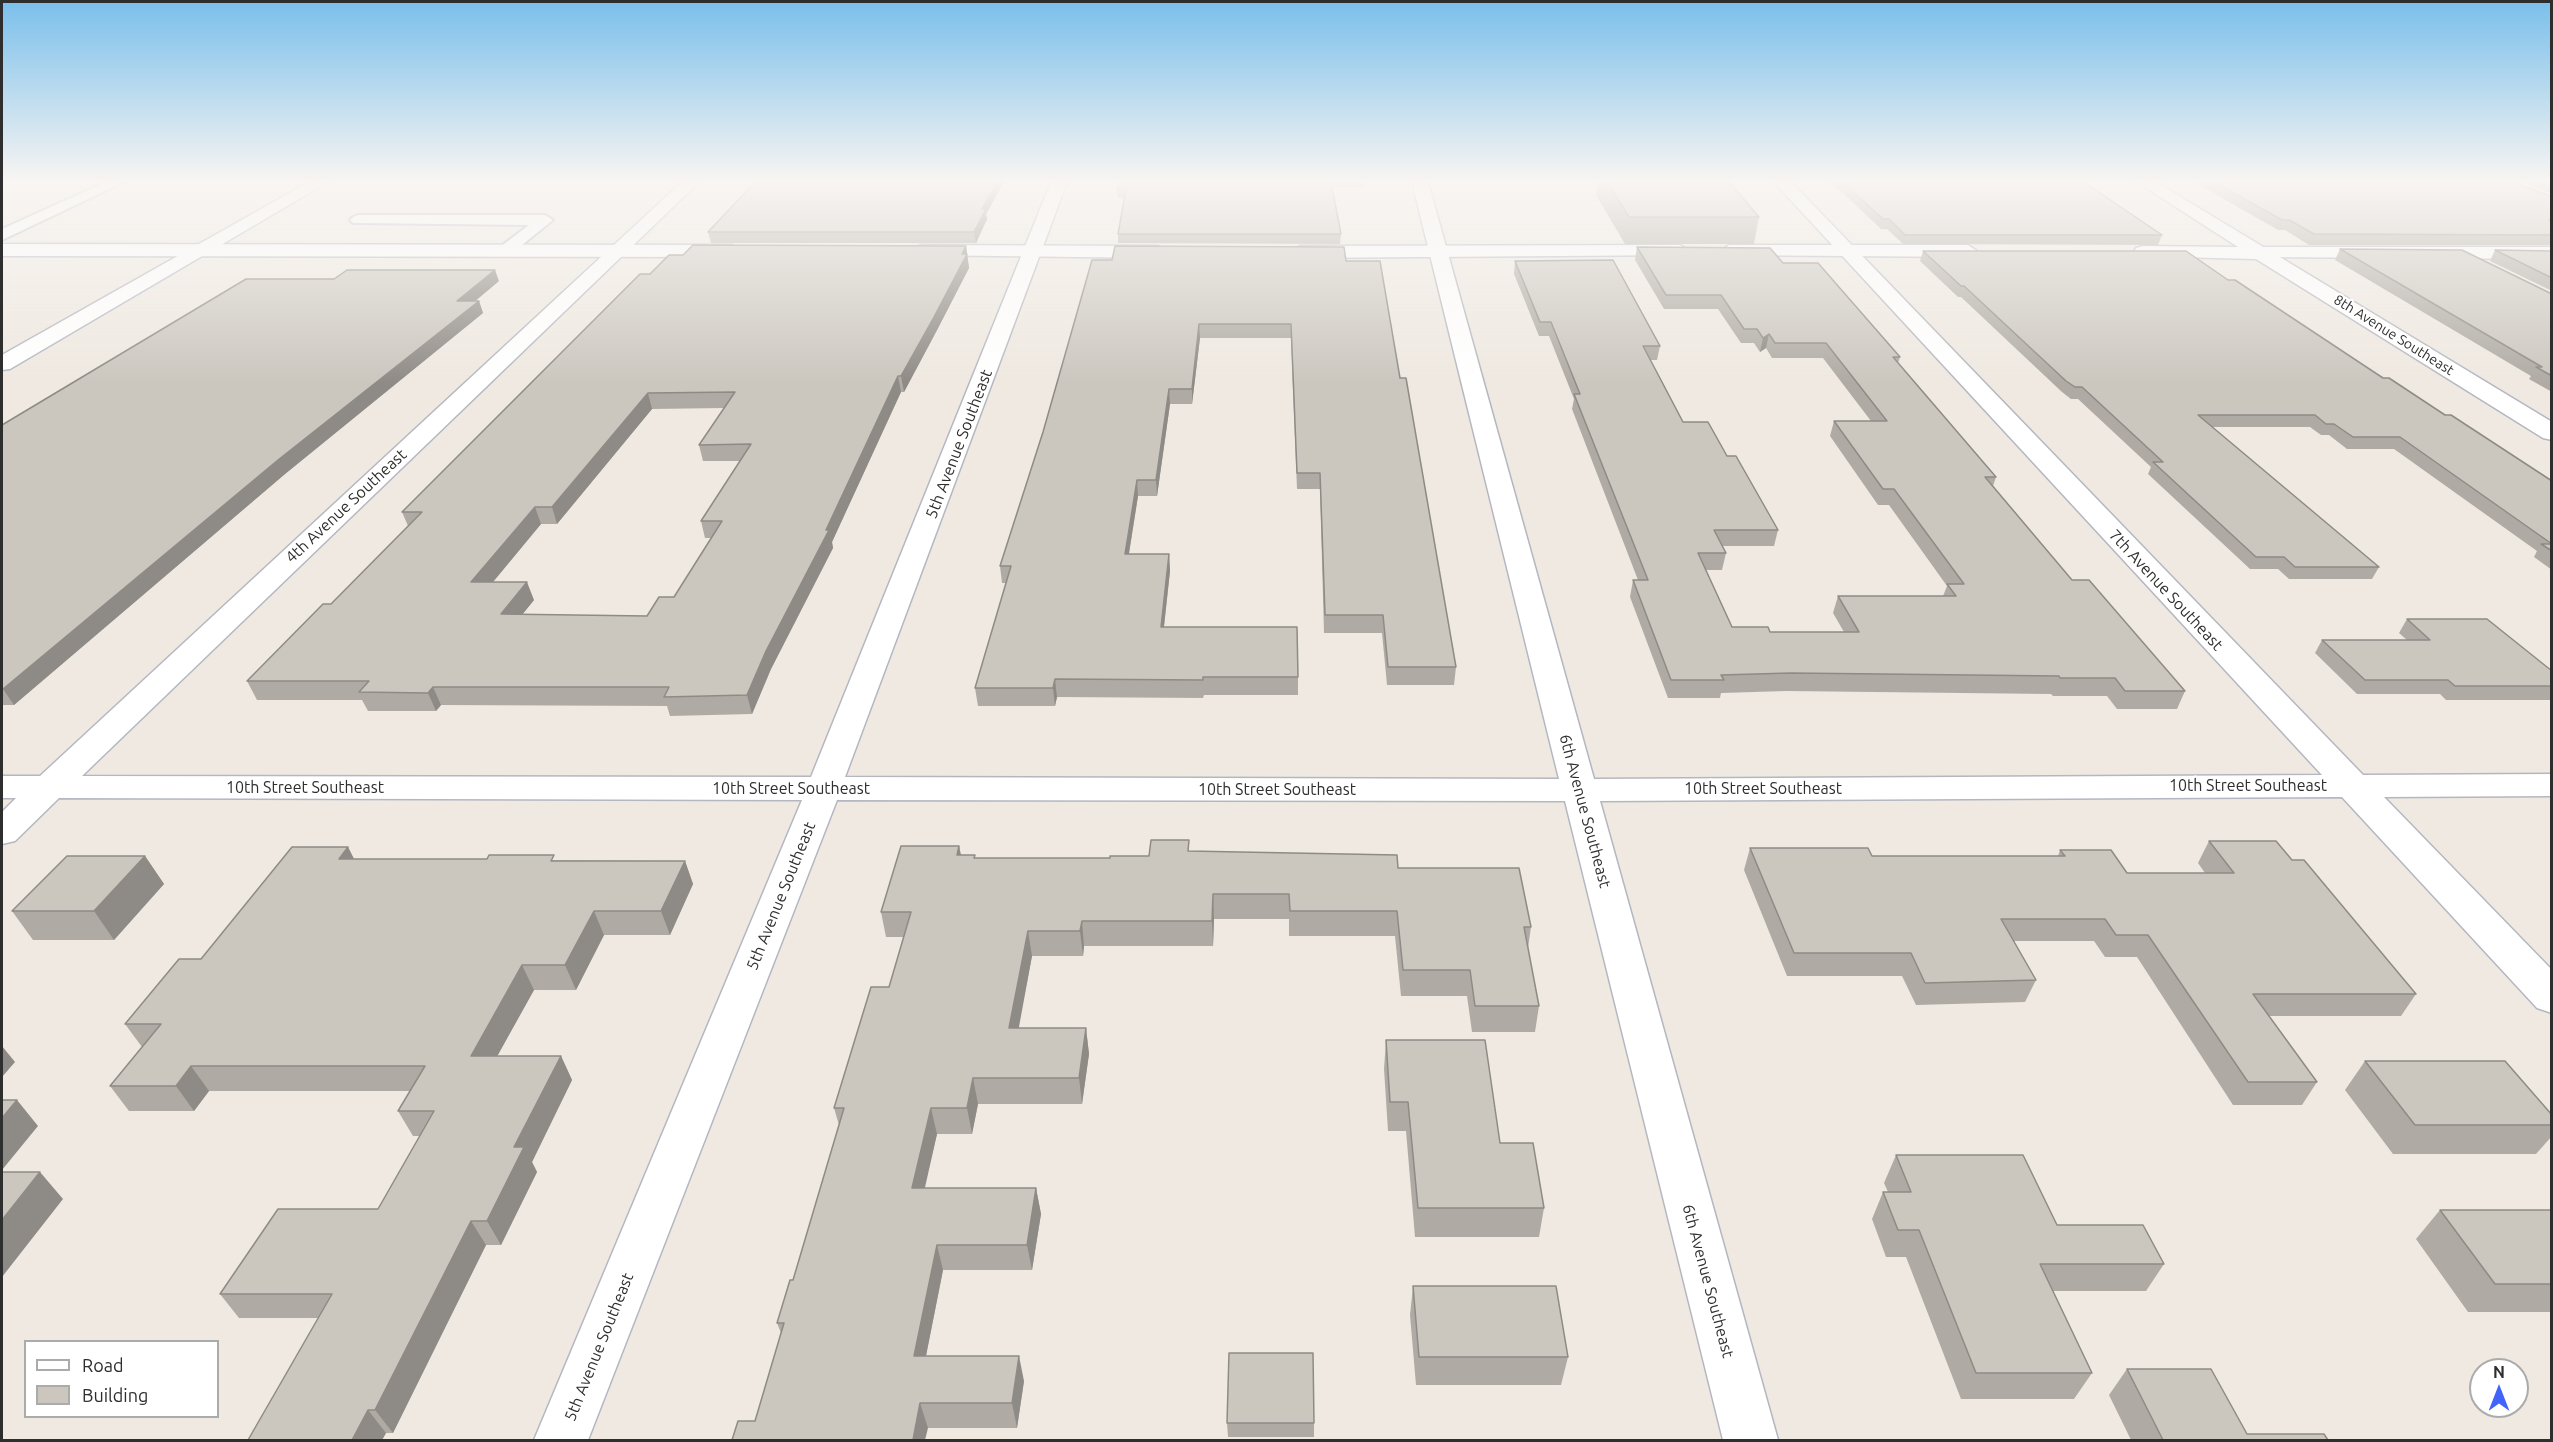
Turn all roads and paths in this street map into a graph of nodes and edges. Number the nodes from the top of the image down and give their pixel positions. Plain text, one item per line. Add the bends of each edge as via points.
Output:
1 (2255, 249) edge
2 (2, 250) edge
3 (196, 250) junction
4 (506, 250) joint
5 (616, 250) junction
6 (748, 251) edge
7 (901, 251) edge
8 (1846, 251) junction
9 (1034, 252) junction
10 (1181, 252) edge
11 (1287, 252) edge
12 (1439, 252) junction
13 (1986, 252) edge
14 (2126, 252) edge
15 (2261, 253) junction
16 (2459, 253) junction
17 (2552, 253) edge
18 (2491, 269) edge
19 (2, 364) edge
20 (2552, 433) edge
21 (2350, 785) junction
22 (2552, 785) edge
23 (2, 787) edge
24 (49, 787) junction
25 (823, 790) junction
26 (1579, 790) junction
27 (2, 832) edge
28 (2552, 997) edge
29 (561, 1440) edge
30 (1750, 1440) edge

1 - 15 street, 8th Avenue Southeast
2 - 3 street
3 - 4 street
3 - 19 street
4 - 5 street
5 - 6 street
5 - 24 street, 4th Avenue Southeast
7 - 9 street
8 - 12 street
8 - 13 street
8 - 21 street, 7th Avenue Southeast
9 - 10 street
9 - 25 street, 5th Avenue Southeast
11 - 12 street
12 - 26 street, 6th Avenue Southeast
14 - 15 street
15 - 16 street
15 - 20 street, 8th Avenue Southeast
16 - 17 street
16 - 18 lane
21 - 22 street, 10th Street Southeast
21 - 26 street, 10th Street Southeast
21 - 28 street, 7th Avenue Southeast
23 - 24 street, 10th Street Southeast
24 - 25 street, 10th Street Southeast
24 - 27 street, 4th Avenue Southeast
25 - 26 street, 10th Street Southeast
25 - 29 street, 5th Avenue Southeast
26 - 30 street, 6th Avenue Southeast

